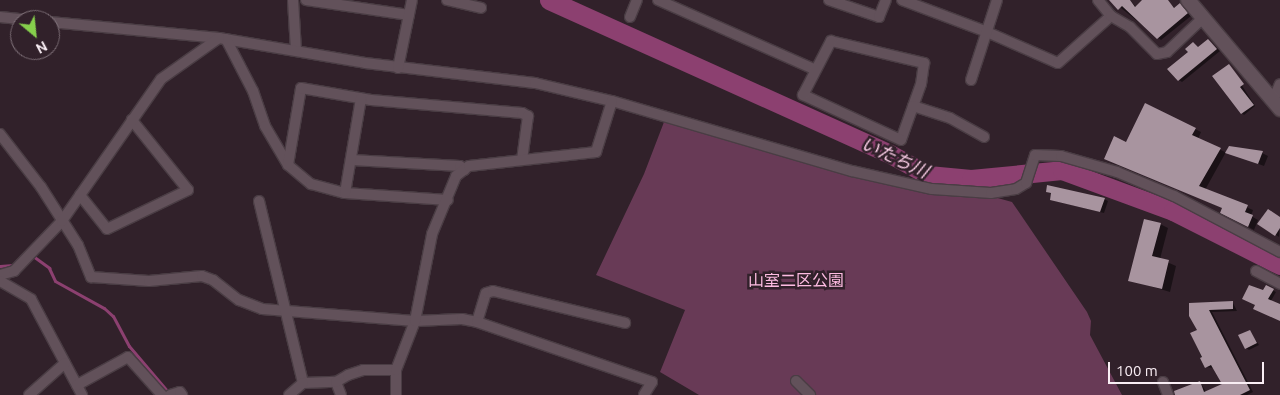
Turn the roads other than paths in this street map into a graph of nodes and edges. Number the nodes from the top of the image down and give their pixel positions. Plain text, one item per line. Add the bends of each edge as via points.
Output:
1 (293, 0) edge
2 (306, 0) edge
3 (412, 0) edge
4 (447, 0) edge
5 (637, 0) edge
6 (658, 0) edge
7 (829, 0) edge
8 (886, 0) edge
9 (902, 0) edge
10 (933, 0) edge
11 (997, 0) edge
12 (1098, 0) edge
13 (1188, 0) edge
14 (359, 4) edge
15 (481, 8) dead end
16 (930, 11) junction
17 (409, 15) junction
18 (1111, 16) junction
19 (630, 17) dead end
20 (1203, 18) junction
21 (60, 23) edge
22 (987, 32) junction
23 (223, 39) junction
24 (296, 51) junction
25 (398, 68) junction
26 (814, 68) junction
27 (971, 80) dead end
28 (1280, 84) edge
29 (361, 98) junction
30 (612, 101) junction
31 (1276, 105) edge
32 (913, 106) junction
33 (132, 120) junction
34 (0, 134) edge
35 (984, 137) dead end
36 (352, 160) junction
37 (522, 160) junction
38 (288, 165) junction
39 (464, 170) junction
40 (345, 194) junction
41 (80, 195) junction
42 (448, 200) junction
43 (259, 201) dead end
44 (62, 221) junction
45 (1280, 252) edge
46 (1256, 271) dead end
47 (0, 275) edge
48 (0, 281) edge
49 (1280, 284) edge
50 (289, 313) junction
51 (415, 321) junction
52 (477, 322) junction
53 (625, 323) dead end
54 (65, 363) junction
55 (396, 370) junction
56 (796, 381) dead end
57 (336, 382) junction
58 (1163, 382) dead end
59 (303, 383) junction
60 (77, 385) junction
61 (30, 395) edge
62 (82, 395) edge
63 (162, 395) edge
64 (170, 395) edge
65 (182, 395) edge
66 (289, 395) edge
67 (341, 395) edge
68 (396, 395) edge
69 (644, 395) edge
70 (810, 395) edge
71 (1168, 395) edge

1 - 24 street
2 - 14 street
3 - 17 street
4 - 15 street
5 - 19 street
6 - 26 street
7 - 8 street via 879,17
9 - 16 street
10 - 16 street
11 - 22 street
12 - 18 street
13 - 20 main road
14 - 17 street
16 - 22 street
17 - 25 street
18 - 20 street via 1130,26 1158,54 1167,52
18 - 22 street via 1058,63
20 - 31 main road
21 - 23 street
22 - 27 street
23 - 24 street
23 - 33 street via 160,79
23 - 38 street via 254,91 265,126
24 - 25 street
25 - 30 street via 489,76
26 - 32 street via 831,41 924,63
26 - 32 street via 802,95 900,140
28 - 31 street
29 - 36 street
29 - 37 street via 522,113 528,116
29 - 38 street via 301,88
30 - 37 street via 596,152
30 - 45 street via 852,171 932,189 991,193 1016,189 1026,183 1035,154 1061,156 1117,172 1174,196
32 - 35 street via 950,118
33 - 41 street
33 - 41 street via 188,190 107,229
34 - 44 street
36 - 39 street via 460,166
36 - 40 street
37 - 39 street via 469,166
38 - 40 street via 311,184
39 - 42 street via 456,176
40 - 42 street
41 - 44 street
42 - 51 street via 432,234
43 - 50 street
44 - 47 street via 14,271
44 - 50 street via 78,245 91,277 148,281 202,276 213,280 239,300 262,309
46 - 49 street
48 - 54 street via 31,299
50 - 51 street via 368,315
50 - 59 street
51 - 52 street via 462,319
51 - 55 street
52 - 53 street via 486,293 493,291
52 - 69 street via 652,382
54 - 60 street
54 - 61 street
55 - 57 street via 363,370
55 - 68 street
56 - 70 street
57 - 59 street
57 - 67 street
58 - 71 street
59 - 66 street
60 - 62 street
60 - 63 street via 128,357
64 - 65 street via 180,392

